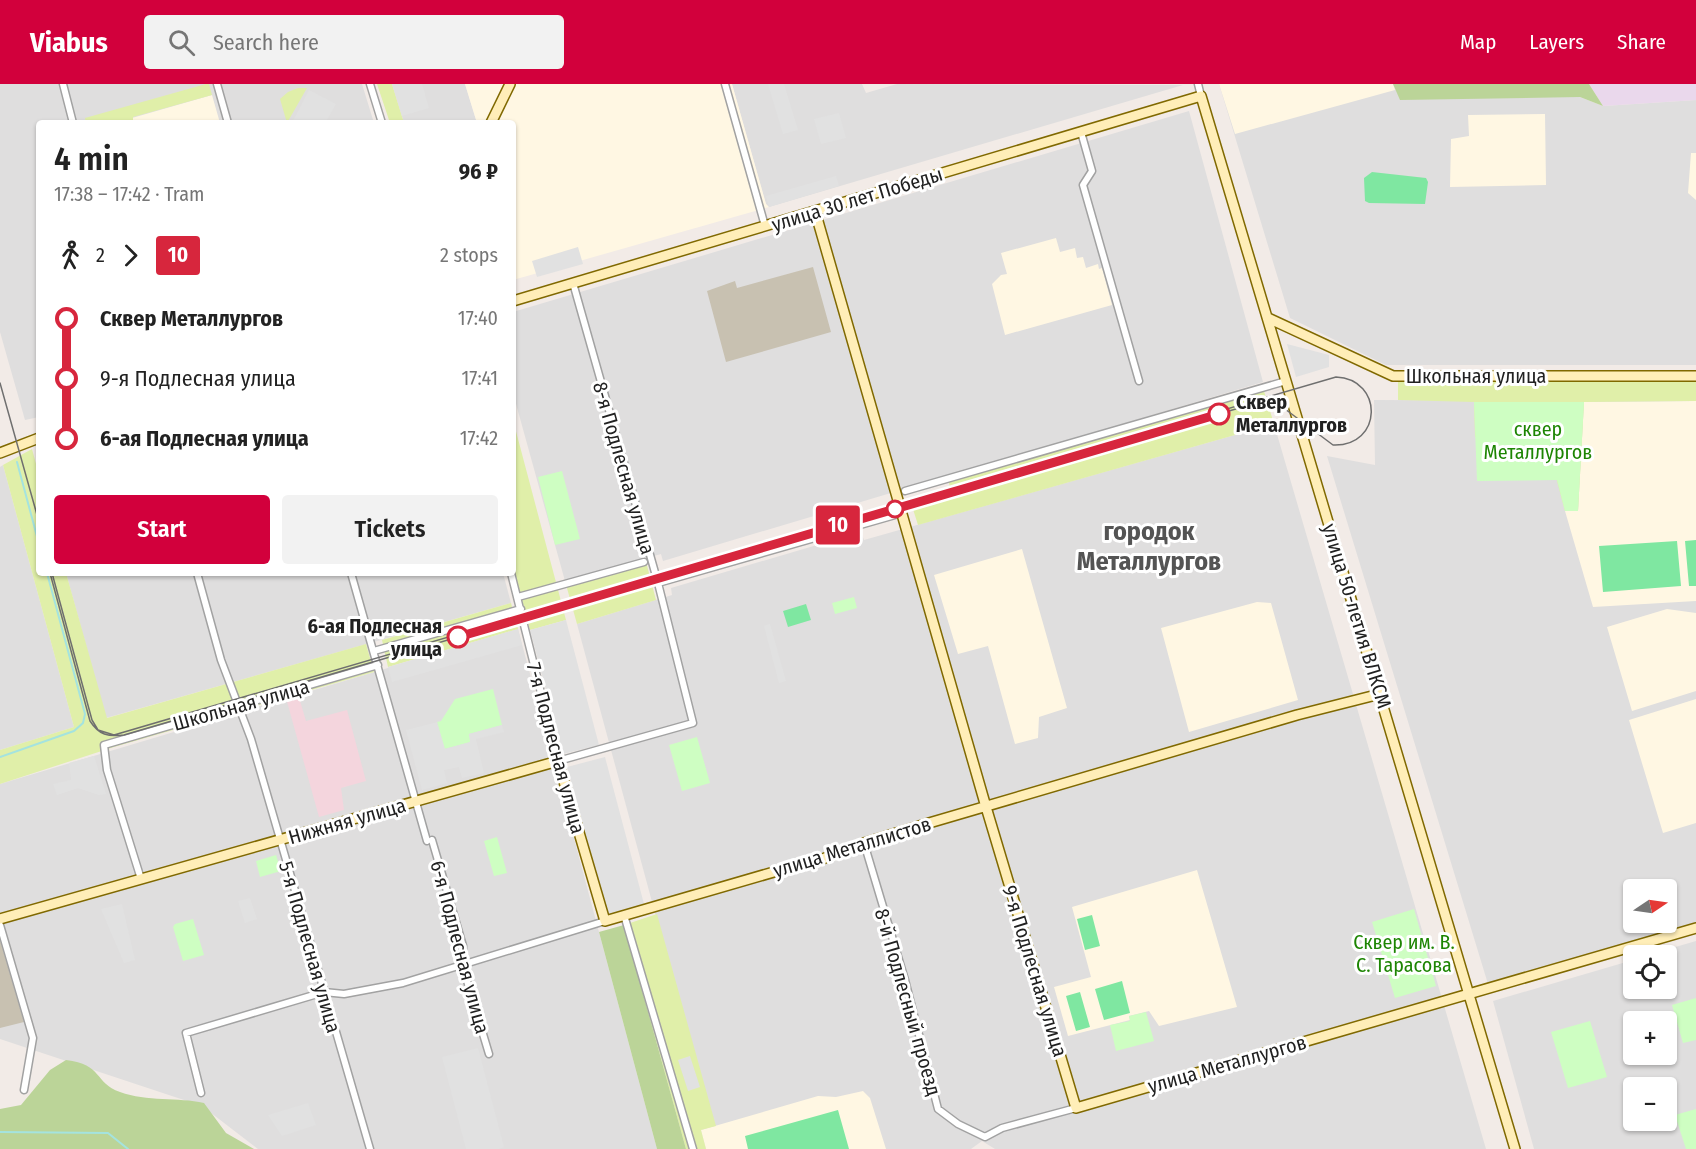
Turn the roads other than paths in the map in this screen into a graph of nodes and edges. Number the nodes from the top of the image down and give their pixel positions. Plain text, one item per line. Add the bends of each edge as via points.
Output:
1 (63, 84) edge
2 (217, 84) edge
3 (370, 84) edge
4 (510, 84) edge
5 (725, 84) edge
6 (1198, 84) edge
7 (1201, 96) junction
8 (72, 120) edge
9 (227, 120) edge
10 (381, 120) edge
11 (492, 120) edge
12 (1081, 132) junction
13 (815, 211) junction
14 (765, 226) junction
15 (573, 283) junction
16 (516, 300) edge
17 (1268, 318) junction
18 (1696, 376) edge
19 (1139, 381) dead end
20 (1286, 381) junction
21 (36, 439) edge
22 (0, 453) edge
23 (905, 491) dead end
24 (902, 513) junction
25 (644, 562) dead end
26 (198, 576) edge
27 (352, 576) edge
28 (512, 576) edge
29 (658, 583) junction
30 (518, 597) junction
31 (521, 609) junction
32 (374, 651) junction
33 (378, 665) junction
34 (1380, 694) junction
35 (239, 705) junction
36 (693, 723) joint
37 (558, 761) junction
38 (416, 801) junction
39 (986, 807) junction
40 (279, 840) junction
41 (864, 843) junction
42 (141, 879) junction
43 (624, 915) junction
44 (0, 919) edge
45 (605, 921) junction
46 (0, 925) edge
47 (1696, 928) edge
48 (462, 964) junction
49 (324, 992) junction
50 (1470, 994) junction
51 (489, 1054) dead end
52 (24, 1090) dead end
53 (201, 1093) dead end
54 (1076, 1108) junction
55 (984, 1137) joint
56 (370, 1149) edge
57 (693, 1149) edge
58 (1515, 1149) edge

1 - 8 street
2 - 9 street
3 - 10 street
4 - 11 street
5 - 14 street
6 - 7 street, улица 50-летия ВЛКСМ
7 - 12 street, улица 30 лет Победы
7 - 17 street, улица 50-летия ВЛКСМ
12 - 13 street, улица 30 лет Победы
12 - 19 street via 1092,171 1083,185
13 - 14 street, улица 30 лет Победы
13 - 24 street, 9-я Подлесная улица
14 - 15 street, улица 30 лет Победы
15 - 16 street, улица 30 лет Победы
15 - 29 street, 8-я Подлесная улица
17 - 18 street, Школьная улица via 1393,376
17 - 20 street, улица 50-летия ВЛКСМ
20 - 23 street
20 - 34 street, улица 50-летия ВЛКСМ
21 - 22 street
24 - 29 street
24 - 39 street, 9-я Подлесная улица
25 - 30 street
26 - 35 street, 5-я Подлесная улица via 221,660
27 - 32 street, 6-я Подлесная улица
28 - 30 street, 7-я Подлесная улица
29 - 36 street, 8-я Подлесная улица
30 - 31 street, 7-я Подлесная улица
31 - 32 street
31 - 37 street, 7-я Подлесная улица
32 - 33 street, 6-я Подлесная улица
33 - 35 street, Школьная улица
33 - 38 street, 6-я Подлесная улица
34 - 39 street, улица Металлистов
34 - 50 street, улица 50-летия ВЛКСМ
35 - 40 street, 5-я Подлесная улица
35 - 42 street, Школьная улица via 104,745 107,770
36 - 37 street, Нижняя улица
37 - 38 street, Нижняя улица
37 - 45 street, 7-я Подлесная улица
38 - 40 street, Нижняя улица
38 - 48 street, 6-я Подлесная улица via 463,946
39 - 41 street, улица Металлистов
39 - 54 street, 9-я Подлесная улица
40 - 42 street, Нижняя улица
40 - 49 street, 5-я Подлесная улица
41 - 43 street, улица Металлистов via 812,864
41 - 55 street, 8-й Подлесный проезд via 938,1108
42 - 44 street, Нижняя улица
43 - 45 street, улица Металлистов
43 - 57 street
45 - 48 street, улица Металлистов
46 - 52 street via 33,1038
47 - 50 street, улица Металлургов
48 - 49 street, улица Металлистов via 403,983 345,994
48 - 51 street, 6-я Подлесная улица
49 - 53 street, улица Металлистов via 186,1033
49 - 56 street, 5-я Подлесная улица
50 - 54 street, улица Металлургов
50 - 58 street, улица 50-летия ВЛКСМ
54 - 55 street, улица Металлургов via 1002,1128

